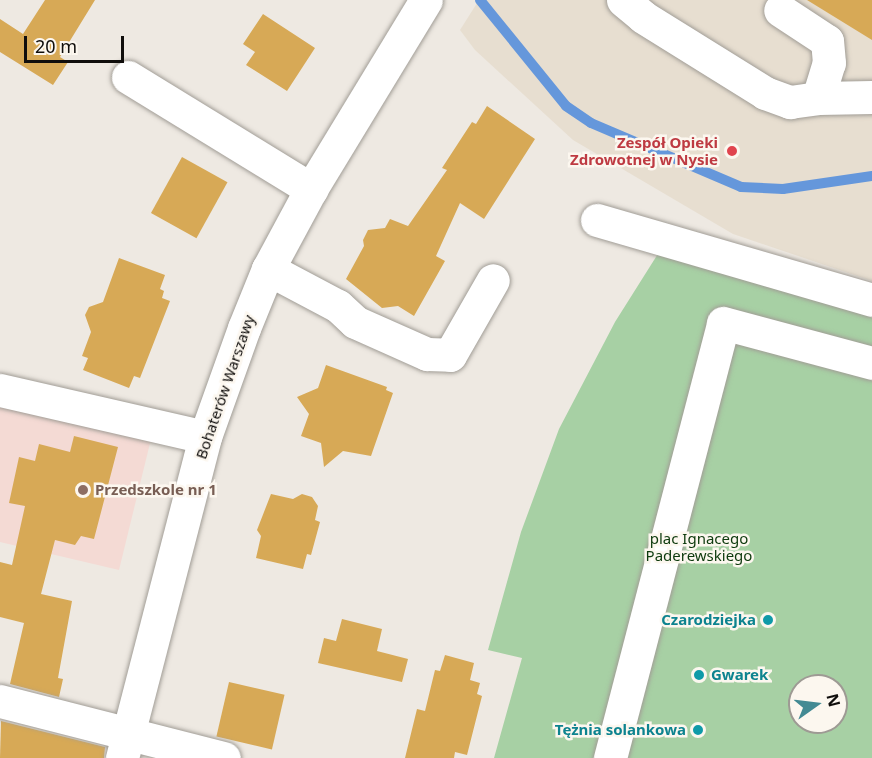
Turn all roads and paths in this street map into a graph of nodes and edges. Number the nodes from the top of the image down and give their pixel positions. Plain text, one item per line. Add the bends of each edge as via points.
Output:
1 (623, 0) edge
2 (415, 4) edge
3 (780, 10) dead end
4 (128, 77) dead end
5 (872, 97) edge
6 (818, 98) junction
7 (311, 189) junction
8 (597, 220) dead end
9 (268, 269) junction
10 (493, 280) dead end
11 (872, 300) edge
12 (872, 363) edge
13 (0, 390) edge
14 (205, 437) junction
15 (0, 701) edge
16 (124, 746) edge
17 (224, 758) edge
18 (610, 758) edge

1 - 6 street via 643,17 765,93 790,102
2 - 7 street, Bohaterów Warszawy
3 - 6 street via 827,41 830,63
4 - 7 street
5 - 6 street
7 - 9 street, Bohaterów Warszawy
8 - 11 street
9 - 10 street via 338,306 355,322 427,354 450,355
9 - 14 street, Bohaterów Warszawy
12 - 18 street via 723,323
13 - 14 street
14 - 16 street, Bohaterów Warszawy
15 - 16 street
16 - 17 street

